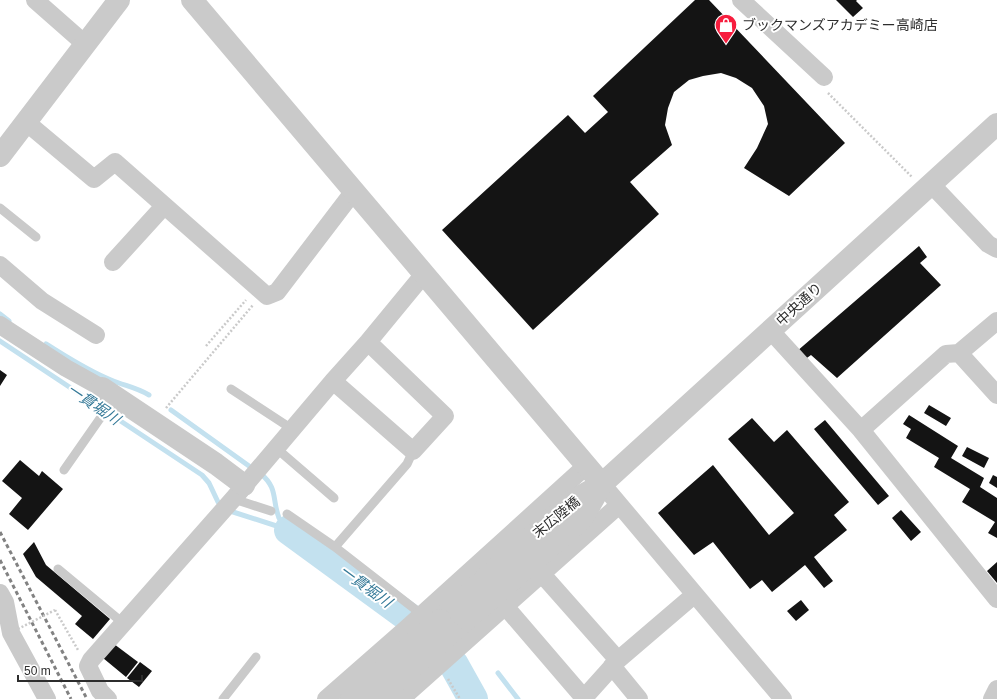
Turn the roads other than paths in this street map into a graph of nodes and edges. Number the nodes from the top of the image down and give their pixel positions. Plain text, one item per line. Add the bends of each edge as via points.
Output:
1 (35, 0) edge
2 (119, 0) edge
3 (192, 0) edge
4 (742, 0) edge
5 (84, 44) junction
6 (824, 77) road end
7 (26, 122) junction
8 (997, 124) edge
9 (0, 156) edge
10 (928, 187) junction
11 (354, 191) junction
12 (164, 206) junction
13 (0, 208) edge
14 (36, 237) dead end
15 (997, 249) edge
16 (113, 262) dead end
17 (0, 265) edge
18 (424, 274) junction
19 (997, 321) edge
20 (0, 325) edge
21 (770, 330) junction
22 (96, 335) dead end
23 (368, 342) junction
24 (959, 353) junction
25 (333, 381) junction
26 (232, 389) dead end
27 (997, 394) edge
28 (109, 396) junction
29 (292, 430) junction
30 (861, 430) junction
31 (276, 448) junction
32 (413, 451) junction
33 (586, 466) junction
34 (64, 470) dead end
35 (602, 484) junction
36 (239, 491) junction
37 (334, 498) dead end
38 (619, 505) junction
39 (271, 511) dead end
40 (287, 514) dead end
41 (335, 547) junction
42 (58, 569) dead end
43 (541, 573) junction
44 (0, 593) edge
45 (694, 595) junction
46 (997, 598) edge
47 (505, 606) junction
48 (123, 623) junction
49 (434, 636) junction
50 (256, 657) dead end
51 (615, 663) junction
52 (997, 689) edge
53 (584, 698) edge
54 (47, 699) edge
55 (108, 699) edge
56 (223, 699) edge
57 (326, 699) edge
58 (351, 699) edge
59 (376, 699) edge
60 (401, 699) edge
61 (639, 699) edge
62 (783, 699) edge
63 (992, 699) edge

1 - 5 street
2 - 5 street
3 - 11 street
4 - 6 street
5 - 7 street
7 - 9 street
7 - 12 street via 94,180 115,162
8 - 10 street, 中央通り
10 - 15 street via 988,244
10 - 21 street, 中央通り
11 - 12 street via 277,292 262,291
11 - 18 street
12 - 16 street
13 - 14 lane
17 - 22 street via 42,301
18 - 23 street
18 - 33 street
19 - 24 street
20 - 28 street
21 - 30 street
21 - 35 street, 中央通り
23 - 25 street
23 - 32 street via 445,416
24 - 27 street
24 - 30 street via 946,354
25 - 29 street
25 - 32 street
26 - 29 lane
28 - 34 lane via 100,420
28 - 36 street via 154,422 216,464
29 - 31 street
30 - 46 street
31 - 36 street
31 - 37 lane
32 - 41 lane via 407,464
33 - 35 street
33 - 49 street
35 - 38 street
35 - 49 street, 末広陸橋 via 570,502
36 - 39 lane via 240,501
36 - 48 street
38 - 43 street
38 - 45 street
40 - 41 lane
41 - 49 lane
42 - 48 lane
43 - 47 street
43 - 51 street
44 - 54 street via 5,602 12,633
45 - 51 street
45 - 62 street
47 - 49 street
47 - 53 street
48 - 55 street via 95,654 88,666 100,691
49 - 57 street
49 - 58 street, 末広陸橋, bridge
49 - 59 street, 末広陸橋, bridge
49 - 60 street
50 - 56 lane
51 - 53 street
51 - 61 street
52 - 63 street

